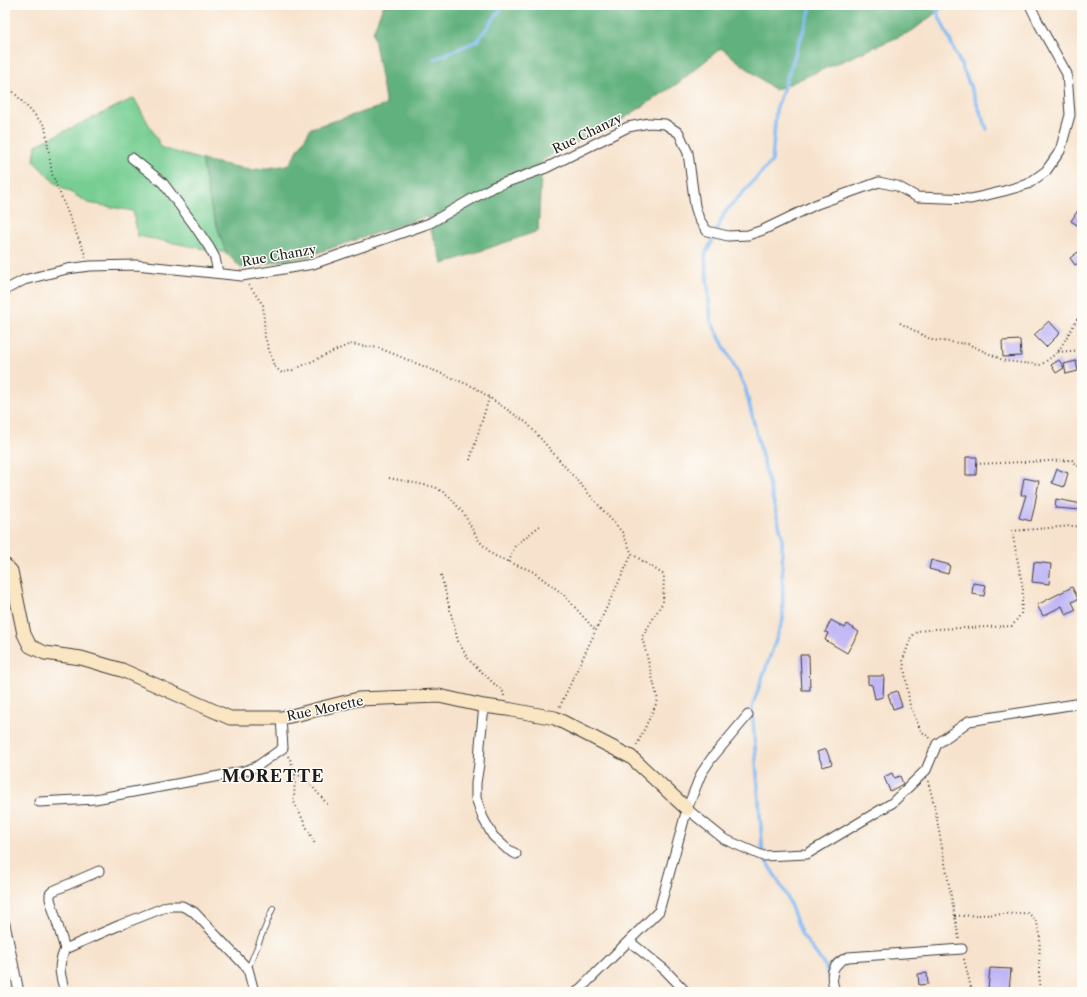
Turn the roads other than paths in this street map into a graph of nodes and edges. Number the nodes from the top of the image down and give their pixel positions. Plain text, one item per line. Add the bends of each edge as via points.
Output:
1 (1030, 5) edge
2 (132, 158) dead end
3 (218, 273) junction
4 (5, 290) edge
5 (5, 565) edge
6 (1082, 703) edge
7 (484, 706) junction
8 (748, 715) dead end
9 (281, 718) junction
10 (39, 802) dead end
11 (687, 810) junction
12 (516, 854) dead end
13 (99, 871) dead end
14 (273, 908) dead end
15 (5, 924) edge
16 (629, 941) junction
17 (65, 949) junction
18 (962, 950) road end
19 (248, 969) junction
20 (19, 992) edge
21 (65, 992) edge
22 (254, 992) edge
23 (578, 992) edge
24 (686, 992) edge
25 (835, 992) edge

1 - 3 street, Rue Chanzy via 1067,74 1070,116 1060,151 1046,171 1028,184 971,199 918,197 897,186 879,182 818,204 763,230 748,235 728,236 708,231 699,219 688,153 679,133 665,124 649,123 628,126 546,168 492,187 429,224 313,264 242,276
2 - 3 street via 163,184 192,222 215,258
3 - 4 street, Rue Chanzy via 136,266 90,266 24,280
5 - 9 street, Rue Morette via 11,571 24,634 30,646 44,653 81,658 122,670 230,718
6 - 11 street via 968,721 937,744 926,770 892,803 807,854 763,856 724,839
7 - 9 street, Rue Morette via 439,696 358,699
7 - 11 street, Rue Morette via 555,718 631,757
7 - 12 street via 476,798 493,836
8 - 11 street via 719,748 701,774
9 - 10 street via 283,748 256,767 95,799
11 - 16 street via 659,911
13 - 17 street via 50,894
14 - 19 lane
15 - 20 street
16 - 23 street
16 - 24 street via 665,970
17 - 19 street via 168,906 182,906 194,912
17 - 21 street via 60,960 60,974
18 - 25 street via 848,957 840,960 833,971
19 - 22 street

